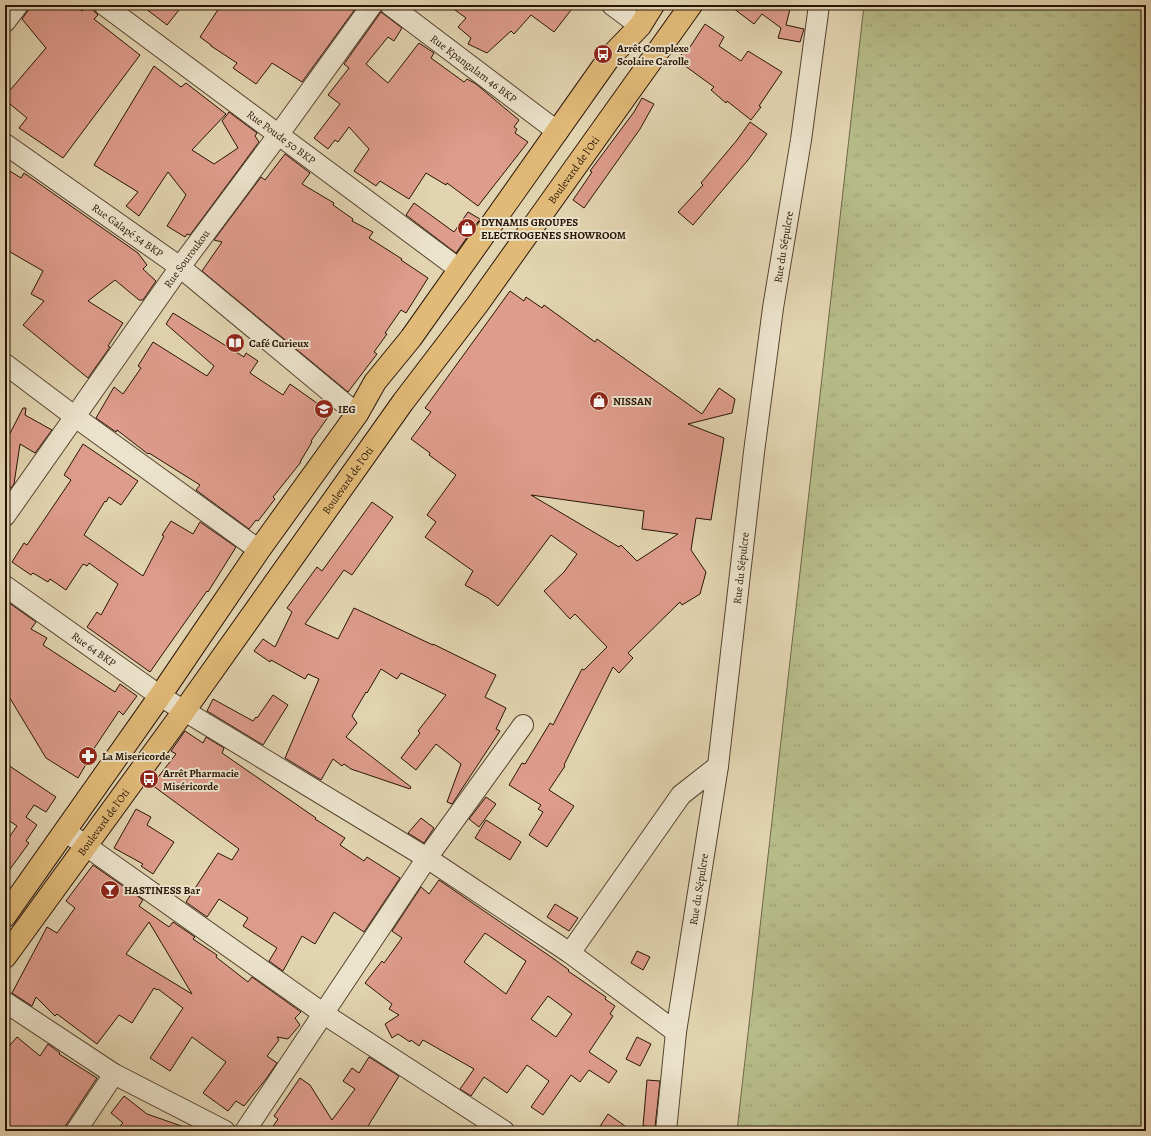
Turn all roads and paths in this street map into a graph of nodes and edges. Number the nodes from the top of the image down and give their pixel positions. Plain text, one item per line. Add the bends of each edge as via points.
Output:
1 (18, 5) edge
2 (104, 5) edge
3 (372, 5) edge
4 (390, 5) edge
5 (612, 5) edge
6 (653, 5) edge
7 (691, 5) edge
8 (819, 5) edge
9 (5, 22) edge
10 (640, 26) junction
11 (558, 132) junction
12 (279, 134) junction
13 (5, 144) edge
14 (180, 267) junction
15 (459, 269) junction
16 (5, 364) edge
17 (357, 414) junction
18 (74, 416) junction
19 (5, 516) edge
20 (260, 550) junction
21 (5, 586) edge
22 (160, 696) junction
23 (184, 711) junction
24 (523, 725) dead end
25 (718, 766) junction
26 (65, 831) junction
27 (86, 846) junction
28 (427, 858) junction
29 (5, 916) edge
30 (570, 953) junction
31 (5, 957) edge
32 (5, 1002) edge
33 (324, 1014) junction
34 (676, 1032) junction
35 (114, 1074) junction
36 (76, 1131) edge
37 (225, 1131) edge
38 (245, 1131) edge
39 (504, 1131) edge
40 (666, 1131) edge

1 - 9 street
2 - 12 street, Rue Poude 50 BKP
3 - 12 street, Rue Souroukou
4 - 11 street, Rue Kpangalam 46 BKP
5 - 10 street
6 - 10 main road
7 - 23 main road, Boulevard de l'Oti via 478,305 403,402
8 - 25 street, Rue du Sépulcre via 801,140 773,308
10 - 11 main road via 609,58
11 - 15 main road
12 - 14 street, Rue Souroukou
12 - 15 street, Rue Poude 50 BKP
13 - 14 street, Rue Galapé 54 BKP
14 - 17 street, Rue Galapé 54 BKP
14 - 18 street, Rue Souroukou
15 - 17 main road via 411,338 375,382
16 - 18 street
17 - 20 main road
18 - 19 street, Rue Souroukou
18 - 20 street
20 - 22 main road
21 - 22 street, Rue 64 BKP
22 - 23 street, Rue 64 BKP
22 - 26 main road
23 - 27 main road, Boulevard de l'Oti
23 - 28 street, Rue 64 BKP
24 - 28 street
25 - 30 street via 680,795
25 - 34 street, Rue du Sépulcre
26 - 27 street
26 - 29 main road
27 - 31 main road, Boulevard de l'Oti
27 - 33 street
28 - 30 street, Rue 64 BKP
28 - 33 street
30 - 34 street, Rue 64 BKP
32 - 35 street
33 - 38 street
33 - 39 street
34 - 40 street, Rue du Sépulcre
35 - 36 street
35 - 37 street

